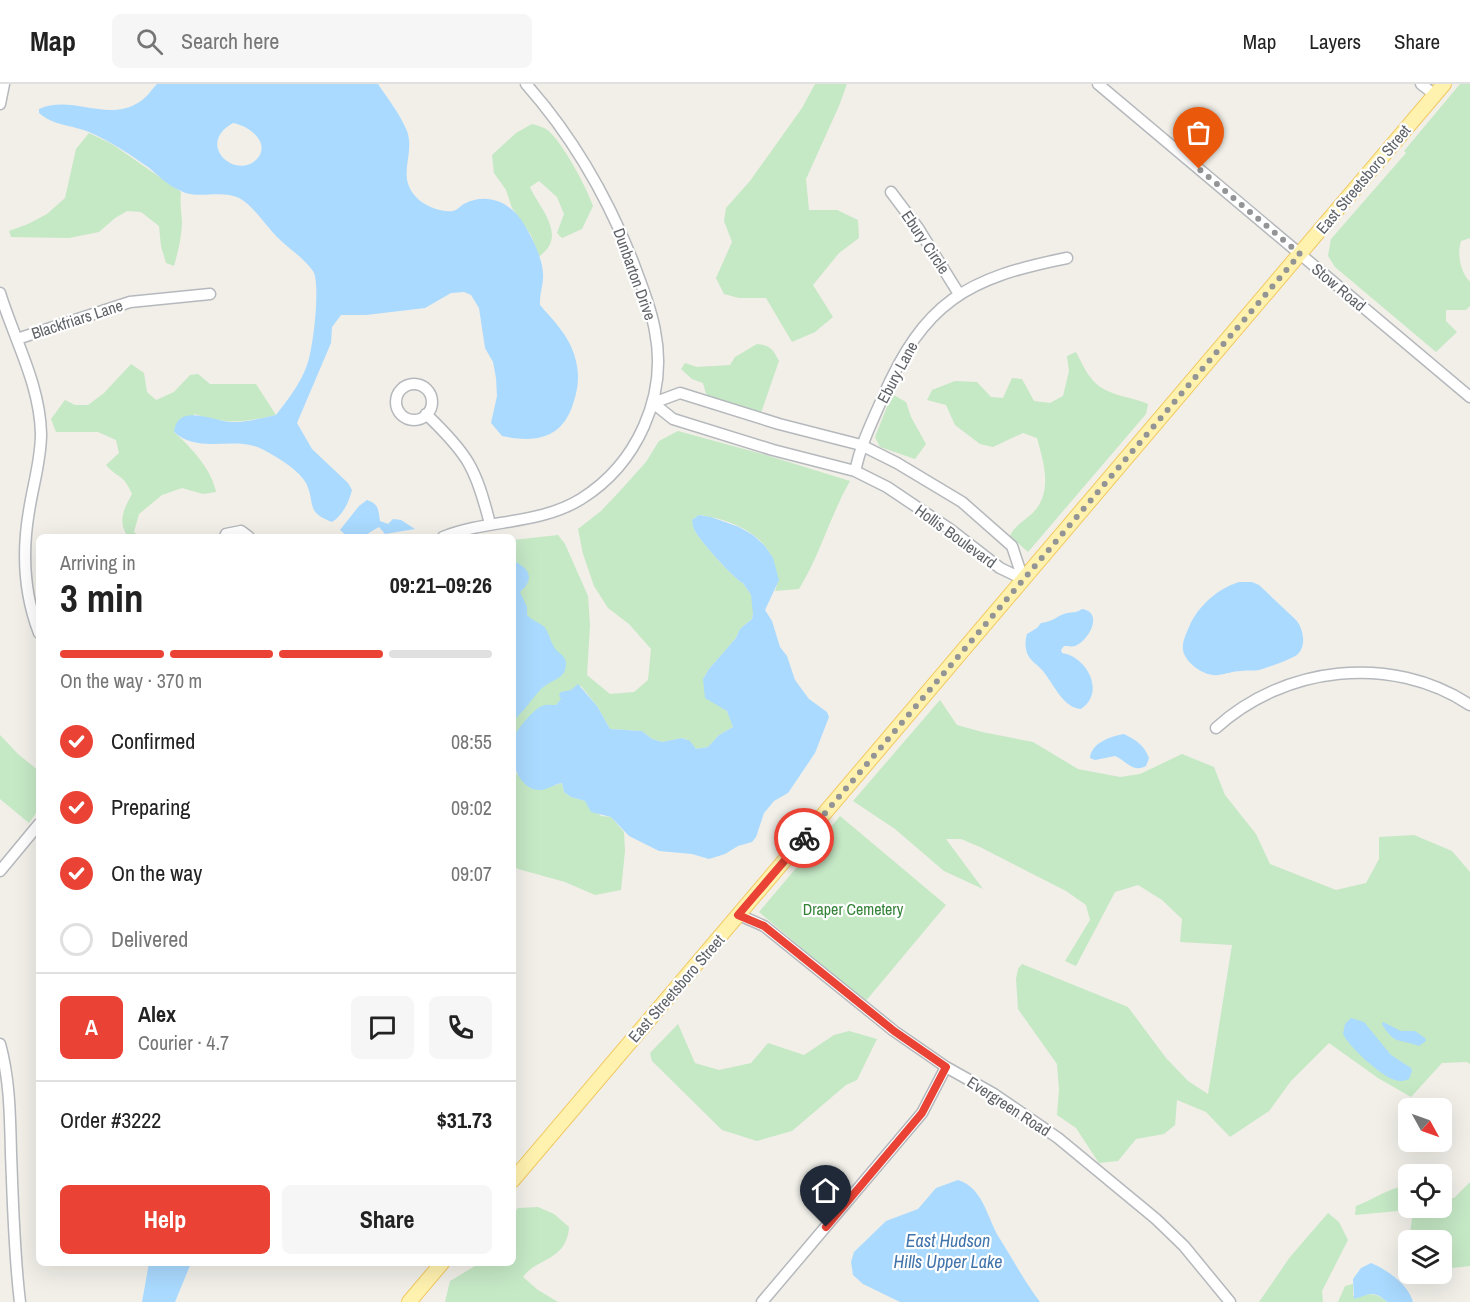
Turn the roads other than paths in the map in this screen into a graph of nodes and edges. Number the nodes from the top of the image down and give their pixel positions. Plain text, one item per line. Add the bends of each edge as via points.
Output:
1 (4, 84) edge
2 (526, 84) edge
3 (1098, 84) edge
4 (1421, 84) edge
5 (1444, 84) edge
6 (1434, 95) junction
7 (0, 104) edge
8 (891, 192) dead end
9 (1300, 254) junction
10 (1067, 258) dead end
11 (0, 293) edge
12 (210, 294) dead end
13 (959, 294) junction
14 (16, 339) junction
15 (1470, 397) edge
16 (653, 403) junction
17 (426, 414) dead end
18 (861, 445) junction
19 (855, 471) junction
20 (490, 524) junction
21 (226, 534) edge
22 (245, 534) edge
23 (454, 534) edge
24 (1023, 579) junction
25 (36, 623) edge
26 (1470, 705) edge
27 (1216, 728) dead end
28 (36, 828) edge
29 (0, 871) edge
30 (738, 915) junction
31 (0, 1044) edge
32 (946, 1067) junction
33 (516, 1175) edge
34 (439, 1266) edge
35 (768, 1300) edge
36 (20, 1302) edge
37 (409, 1302) edge
38 (1230, 1302) edge

1 - 7 street
2 - 16 street, Dunbarton Drive via 570,139 621,230 656,331
3 - 9 street, Stow Road
4 - 6 street
5 - 6 main road, East Streetsboro Street
6 - 9 main road, East Streetsboro Street
8 - 13 street, Ebury Circle
9 - 15 street, Stow Road
9 - 24 main road, East Streetsboro Street
10 - 13 street, Ebury Lane via 998,275
11 - 14 street
12 - 14 street, Blackfriars Lane via 130,302
13 - 18 street, Ebury Lane via 912,340
14 - 25 street via 36,397 41,432 25,558
16 - 18 street, Hollis Boulevard via 680,393
16 - 19 street, Hollis Boulevard via 674,419
16 - 20 street, Dunbarton Drive via 629,453 600,485 554,513
17 - 20 street via 469,461
18 - 19 street, Ebury Lane
18 - 24 street, Hollis Boulevard via 962,502 1012,546
19 - 24 street, Hollis Boulevard via 887,487 1000,568
20 - 23 street, Dunbarton Drive
21 - 22 street
24 - 30 main road, East Streetsboro Street
26 - 27 street via 1404,677 1337,673 1310,677 1267,693 1241,707
28 - 29 street
30 - 32 street, Evergreen Road via 764,926 894,1031
30 - 33 main road, East Streetsboro Street
31 - 36 street via 10,1102
32 - 35 street via 922,1113
32 - 38 street, Evergreen Road via 1040,1124 1099,1170 1184,1246
34 - 37 main road

